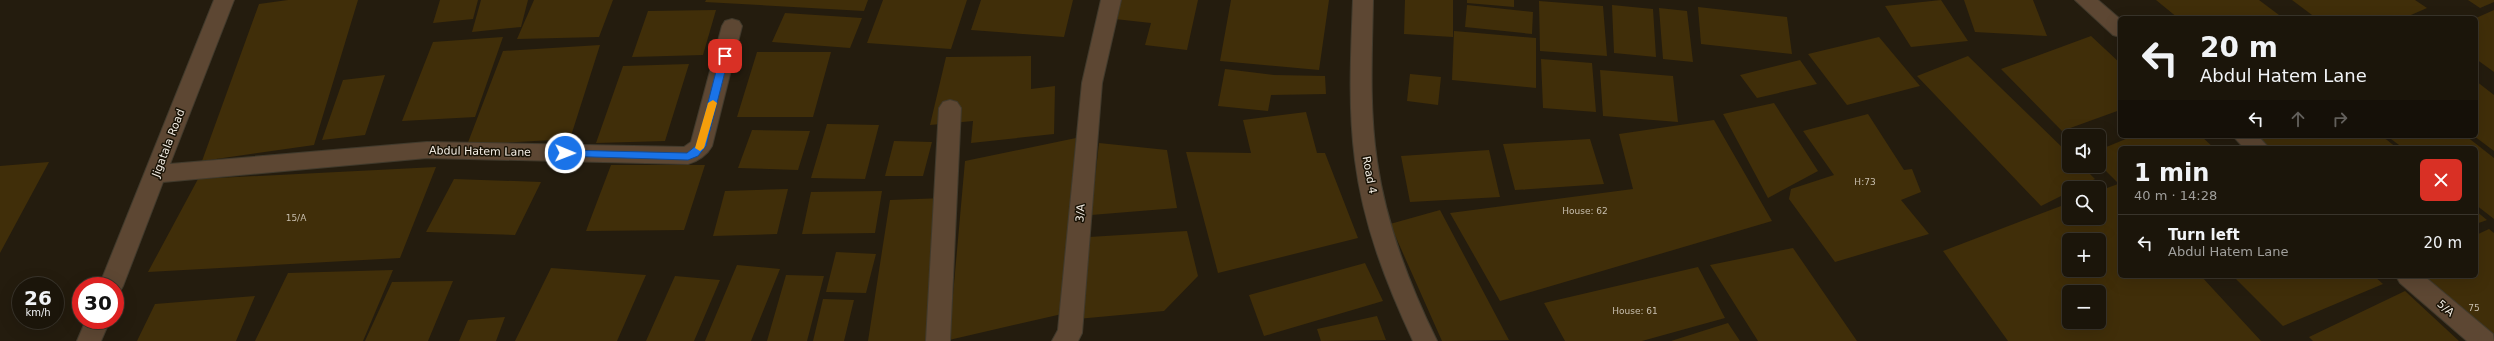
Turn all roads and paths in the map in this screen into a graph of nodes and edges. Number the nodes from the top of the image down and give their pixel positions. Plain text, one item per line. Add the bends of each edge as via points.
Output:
1 (224, 0) edge
2 (1111, 0) edge
3 (1363, 0) edge
4 (2085, 0) edge
5 (732, 26) dead end
6 (2118, 28) edge
7 (950, 108) dead end
8 (2246, 138) edge
9 (2256, 146) edge
10 (156, 174) junction
11 (115, 277) edge
12 (2410, 278) edge
13 (94, 329) edge
14 (89, 341) edge
15 (938, 341) edge
16 (1064, 341) edge
17 (1426, 341) edge
18 (2484, 341) edge

1 - 10 street, Jigatala Road
2 - 16 street, 3/A via 1092,83 1070,333
3 - 17 street, Road 4 via 1363,133 1369,173 1389,259 1406,303
4 - 6 street
5 - 10 street, Abdul Hatem Lane via 701,146 688,156 427,150
7 - 15 street
8 - 9 street
10 - 11 street, Jigatala Road
12 - 18 street, 5/A
13 - 14 street

